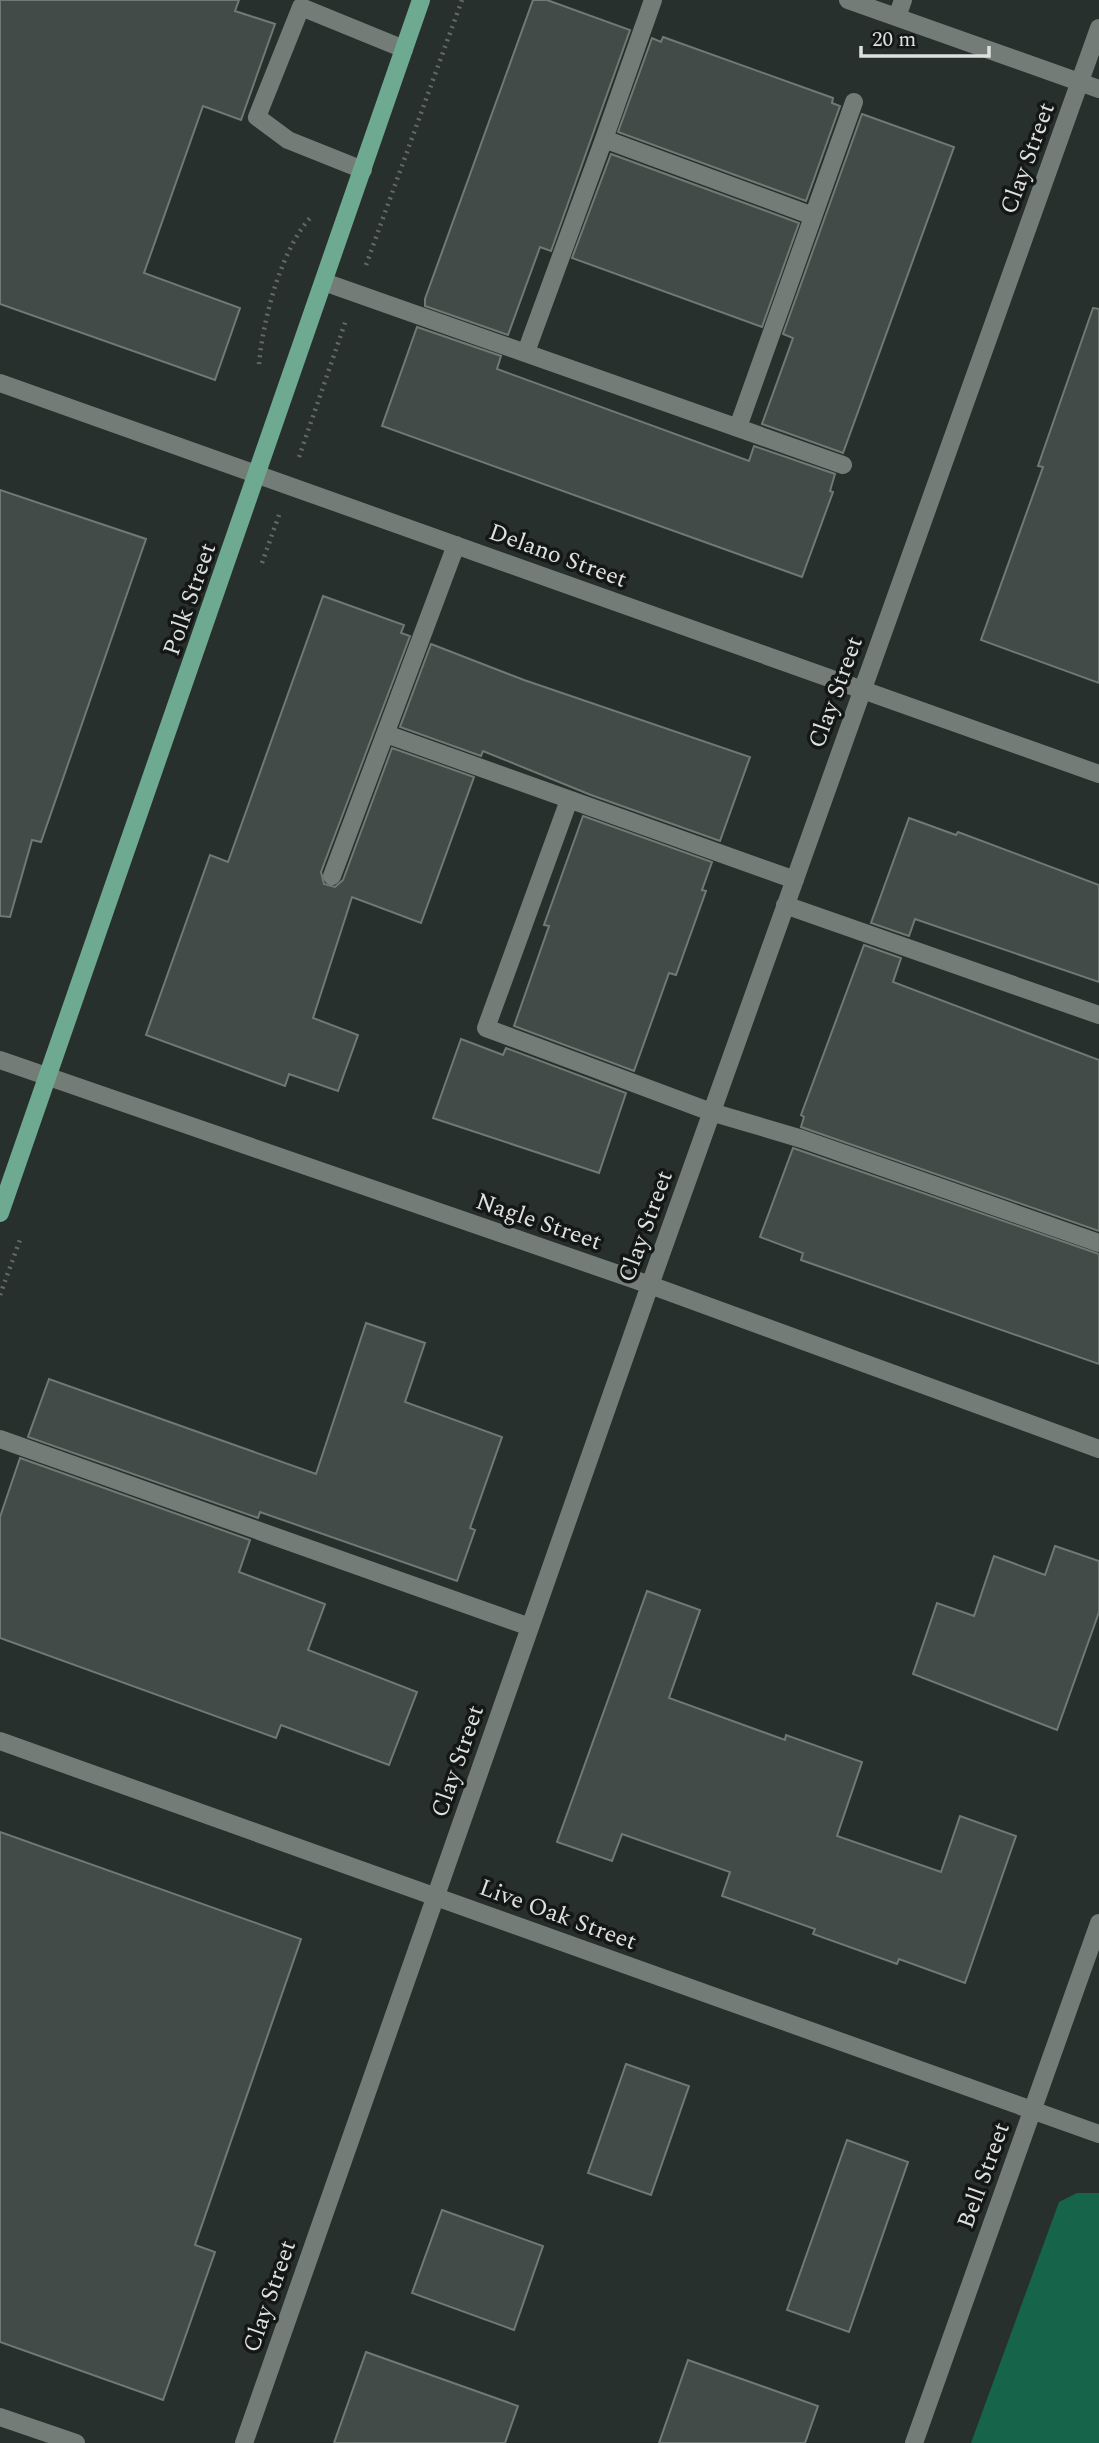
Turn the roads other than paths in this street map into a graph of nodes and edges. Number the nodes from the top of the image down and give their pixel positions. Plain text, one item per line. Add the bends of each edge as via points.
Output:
1 (421, 0) edge
2 (653, 0) edge
3 (848, 0) edge
4 (900, 9) edge
5 (1099, 28) edge
6 (404, 50) junction
7 (1080, 82) junction
8 (1099, 89) edge
9 (854, 102) dead end
10 (604, 139) junction
11 (363, 170) junction
12 (813, 216) junction
13 (324, 282) junction
14 (526, 352) junction
15 (0, 383) edge
16 (738, 428) junction
17 (842, 465) dead end
18 (258, 475) junction
19 (456, 545) junction
20 (862, 690) junction
21 (386, 734) junction
22 (1099, 774) edge
23 (569, 800) junction
24 (332, 876) dead end
25 (794, 880) junction
26 (785, 905) junction
27 (1099, 1015) edge
28 (0, 1060) edge
29 (48, 1078) junction
30 (711, 1112) junction
31 (0, 1213) edge
32 (1099, 1243) edge
33 (650, 1285) junction
34 (0, 1439) edge
35 (1099, 1449) edge
36 (530, 1627) junction
37 (0, 1741) edge
38 (436, 1896) junction
39 (1099, 1923) edge
40 (1031, 2110) junction
41 (1099, 2134) edge
42 (0, 2417) edge
43 (76, 2443) edge
44 (244, 2443) edge
45 (914, 2443) edge

1 - 6 main road, Polk Street
2 - 10 street
3 - 4 street
4 - 7 street
5 - 7 street, Clay Street
6 - 11 main road, Polk Street
6 - 11 street via 302,7 257,117 288,140
7 - 8 street
7 - 20 street, Clay Street
9 - 12 street
10 - 12 street
10 - 14 street
11 - 13 main road, Polk Street
12 - 16 street
13 - 14 street
13 - 18 main road, Polk Street
14 - 16 street
15 - 18 street, Delano Street
16 - 17 street
18 - 19 street, Delano Street
18 - 29 main road, Polk Street
19 - 20 street, Delano Street
19 - 21 street
20 - 22 street, Delano Street
20 - 25 street, Clay Street
21 - 23 street
21 - 24 street
23 - 25 street
23 - 30 street via 486,1028
25 - 26 street, Clay Street
26 - 27 street
26 - 30 street, Clay Street
28 - 29 street, Nagle Street
29 - 31 main road, Polk Street
29 - 33 street, Nagle Street
30 - 32 street via 802,1139
30 - 33 street, Clay Street
33 - 35 street, Nagle Street
33 - 36 street, Clay Street
34 - 36 street
36 - 38 street, Clay Street
37 - 38 street, Live Oak Street
38 - 40 street, Live Oak Street
38 - 44 street, Clay Street
39 - 40 street, Bell Street
40 - 41 street, Live Oak Street
40 - 45 street, Bell Street
42 - 43 street

